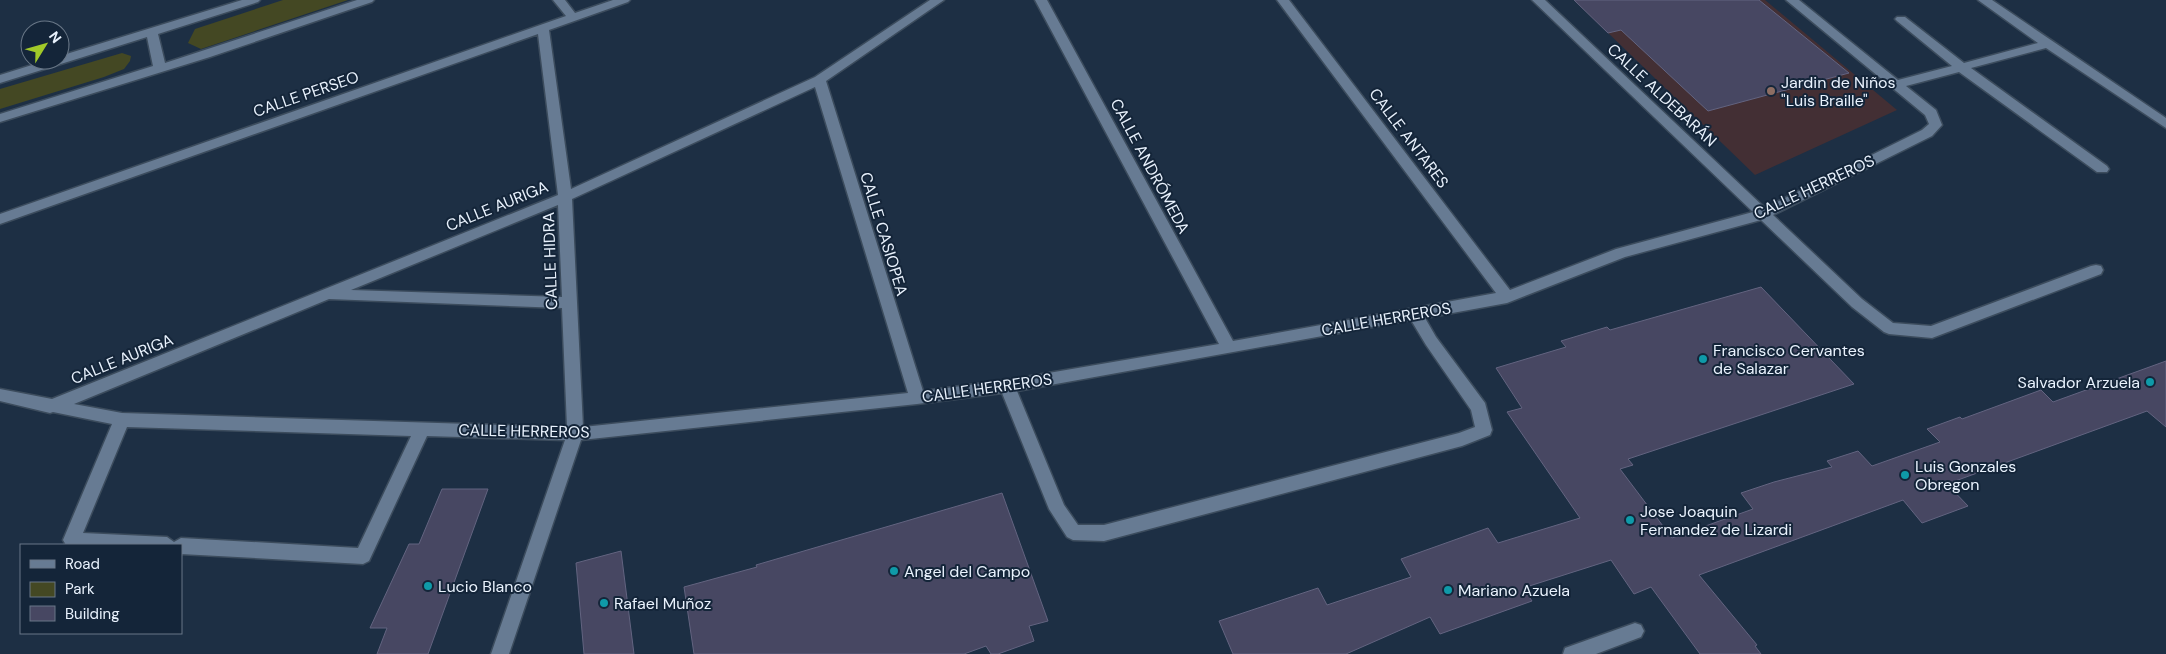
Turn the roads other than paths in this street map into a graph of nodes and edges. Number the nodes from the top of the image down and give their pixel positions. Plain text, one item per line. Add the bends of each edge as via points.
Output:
1 (254, 0) edge
2 (368, 0) edge
3 (559, 0) edge
4 (624, 0) edge
5 (938, 0) edge
6 (1041, 0) edge
7 (1283, 0) edge
8 (1538, 0) edge
9 (1792, 0) edge
10 (1984, 0) edge
11 (573, 18) junction
12 (1901, 19) dead end
13 (544, 27) junction
14 (152, 32) junction
15 (2047, 44) junction
16 (1960, 66) junction
17 (160, 68) junction
18 (0, 79) edge
19 (819, 80) junction
20 (1896, 86) junction
21 (0, 118) edge
22 (2166, 124) edge
23 (2102, 169) dead end
24 (565, 197) junction
25 (1764, 214) junction
26 (0, 219) edge
27 (2096, 270) dead end
28 (327, 294) junction
29 (1507, 297) junction
30 (569, 303) junction
31 (1415, 314) junction
32 (1229, 348) junction
33 (1007, 386) junction
34 (0, 395) edge
35 (916, 398) junction
36 (50, 407) junction
37 (122, 420) junction
38 (422, 429) junction
39 (575, 434) junction
40 (148, 544) edge
41 (182, 546) edge
42 (1635, 631) dead end
43 (500, 654) edge
44 (1572, 654) edge

1 - 14 street
2 - 17 street
3 - 11 street
4 - 11 street, CALLE PERSEO
5 - 19 street, CALLE AURIGA
6 - 32 street, CALLE ANDRÓMEDA
7 - 29 street, CALLE ANTARES
8 - 25 street, CALLE ALDEBARÁN
9 - 20 street
10 - 15 street
11 - 13 street, CALLE PERSEO
12 - 16 street
13 - 24 street, CALLE HIDRA
13 - 26 street, CALLE PERSEO
14 - 17 street
14 - 18 street
15 - 16 street
15 - 22 street
16 - 20 street
16 - 23 street
17 - 21 street
19 - 24 street, CALLE AURIGA
19 - 35 street, CALLE CASIOPEA
20 - 25 street, CALLE HERREROS via 1931,113 1936,125 1927,133
24 - 28 street, CALLE AURIGA
24 - 30 street, CALLE HIDRA
25 - 27 street, CALLE ALDEBARÁN via 1857,304 1889,328 1932,332
25 - 29 street, CALLE HERREROS via 1621,253
28 - 30 street
28 - 36 street, CALLE AURIGA
29 - 31 street, CALLE HERREROS
30 - 39 street, CALLE HIDRA
31 - 32 street, CALLE HERREROS
31 - 33 street via 1479,408 1484,430 1462,439 1104,533 1074,532 1057,509
32 - 33 street, CALLE HERREROS
33 - 35 street, CALLE HERREROS
34 - 36 street, CALLE HERREROS
35 - 39 street, CALLE HERREROS
36 - 37 street, CALLE HERREROS
37 - 38 street, CALLE HERREROS
37 - 40 street via 72,540
38 - 39 street, CALLE HERREROS
38 - 41 street via 363,556
39 - 43 street
42 - 44 street

